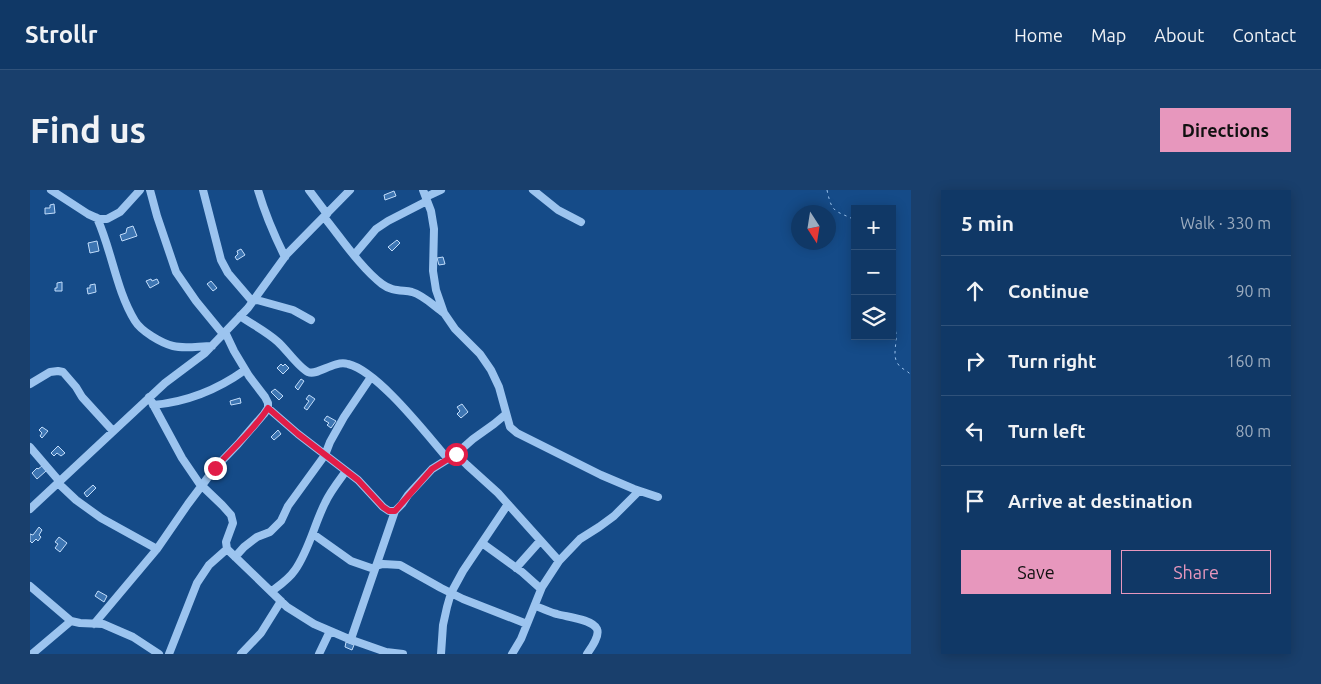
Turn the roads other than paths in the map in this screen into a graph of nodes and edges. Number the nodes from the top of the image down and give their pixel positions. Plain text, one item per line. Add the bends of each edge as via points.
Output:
1 (51, 190) edge
2 (140, 190) edge
3 (150, 190) edge
4 (203, 190) edge
5 (258, 190) edge
6 (309, 190) edge
7 (350, 190) edge
8 (441, 190) edge
9 (533, 190) edge
10 (425, 196) edge
11 (325, 216) junction
12 (98, 218) junction
13 (581, 222) dead end
14 (354, 255) junction
15 (284, 257) junction
16 (252, 302) junction
17 (444, 313) junction
18 (240, 316) junction
19 (311, 320) dead end
20 (224, 333) junction
21 (212, 346) junction
22 (246, 370) junction
23 (371, 377) junction
24 (30, 384) edge
25 (149, 397) junction
26 (154, 405) junction
27 (268, 408) junction
28 (506, 414) junction
29 (113, 431) junction
30 (30, 447) edge
31 (456, 454) junction
32 (325, 455) junction
33 (448, 459) junction
34 (346, 471) junction
35 (59, 483) junction
36 (201, 485) junction
37 (639, 491) junction
38 (658, 497) dead end
39 (508, 504) junction
40 (30, 509) edge
41 (395, 511) junction
42 (313, 534) junction
43 (540, 541) junction
44 (482, 543) junction
45 (157, 549) junction
46 (227, 549) junction
47 (236, 557) junction
48 (559, 561) junction
49 (375, 567) junction
50 (516, 568) junction
51 (30, 586) edge
52 (541, 589) junction
53 (272, 592) junction
54 (451, 593) junction
55 (281, 601) junction
56 (535, 606) junction
57 (71, 621) junction
58 (94, 624) junction
59 (527, 624) junction
60 (330, 631) junction
61 (351, 639) junction
62 (381, 652) edge
63 (32, 654) edge
64 (159, 654) edge
65 (169, 654) edge
66 (241, 654) edge
67 (319, 654) edge
68 (402, 654) edge
69 (441, 654) edge
70 (512, 654) edge
71 (588, 654) edge

1 - 12 street
2 - 12 street via 113,217
3 - 20 street via 176,272
4 - 16 street via 221,260
5 - 15 street
6 - 11 street
7 - 11 street
8 - 10 street
9 - 13 street via 558,210
10 - 14 street via 376,230
10 - 17 street via 434,229 436,290
11 - 14 street
11 - 15 street
12 - 21 street via 135,322 150,335 173,346
14 - 17 street via 383,285 412,292
15 - 16 street
16 - 18 street
16 - 19 street via 257,300 284,307
17 - 28 street via 490,370 499,387
18 - 20 street
18 - 23 street via 271,336 308,372 319,372 343,363 362,369
20 - 21 street
20 - 22 street
21 - 25 street
22 - 26 street via 197,396
22 - 27 street via 265,397
23 - 32 street via 344,417
23 - 33 street
24 - 29 street via 50,372 63,372
25 - 26 street
25 - 29 street
26 - 36 street via 182,458
27 - 32 street
27 - 36 street
28 - 31 street
28 - 37 street via 510,427 517,433
29 - 35 street
30 - 35 street
31 - 33 street
31 - 39 street
32 - 34 street
32 - 47 street via 281,521 270,532 244,547
33 - 41 street via 432,469
34 - 41 street via 383,507
34 - 42 street via 324,504
35 - 40 street
35 - 45 street via 101,518
36 - 45 street
36 - 46 street via 231,515
37 - 38 street
37 - 48 street via 614,516 580,539
39 - 43 street
39 - 44 street
41 - 49 street
42 - 49 street via 351,561
42 - 53 street via 294,572
43 - 48 street
43 - 50 street
44 - 50 street
44 - 54 street
45 - 58 street
46 - 47 street
46 - 65 street via 209,565 197,583
47 - 53 street
48 - 52 street
49 - 54 street via 400,565
49 - 61 street
50 - 52 street
51 - 57 street
52 - 56 street
53 - 55 street
54 - 59 street
54 - 69 street via 443,625
55 - 60 street via 287,608
55 - 66 street via 261,634
56 - 59 street
56 - 71 street via 588,622 596,628 597,636
57 - 58 street
57 - 63 street
58 - 64 street via 103,624 133,637
59 - 70 street
60 - 61 street
60 - 67 street
61 - 62 street
62 - 68 street

